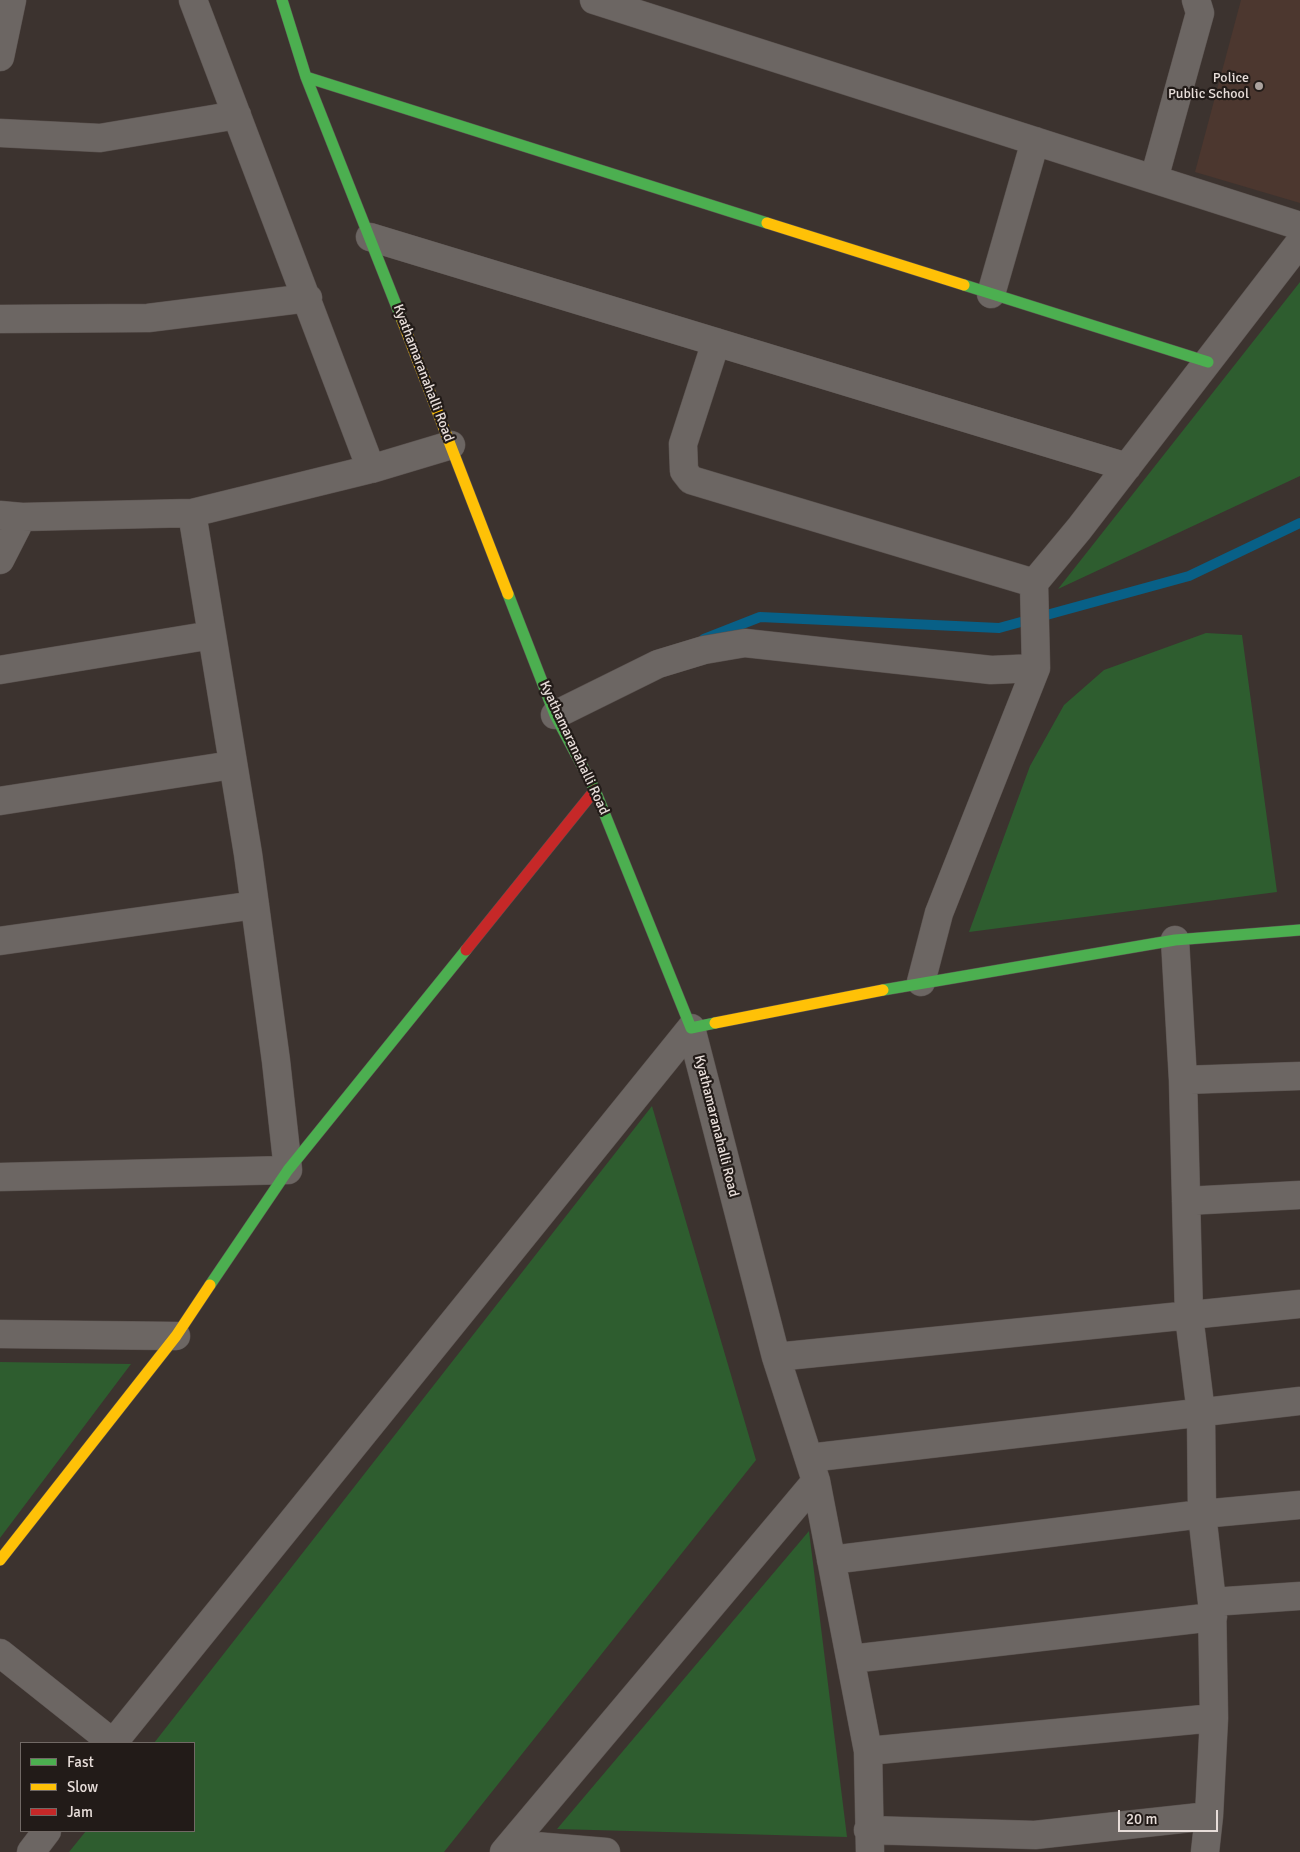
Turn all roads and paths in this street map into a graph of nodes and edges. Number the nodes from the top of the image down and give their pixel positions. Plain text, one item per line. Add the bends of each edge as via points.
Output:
1 (12, 0) edge
2 (193, 0) edge
3 (282, 0) edge
4 (594, 0) edge
5 (1196, 0) edge
6 (0, 57) edge
7 (306, 77) junction
8 (237, 115) junction
9 (0, 133) edge
10 (1035, 141) junction
11 (1154, 179) junction
12 (1300, 226) edge
13 (370, 237) junction
14 (1300, 242) edge
15 (991, 294) junction
16 (308, 298) junction
17 (0, 318) edge
18 (716, 342) junction
19 (1208, 362) junction
20 (451, 446) junction
21 (1126, 467) junction
22 (371, 469) junction
23 (192, 513) junction
24 (11, 516) edge
25 (0, 560) edge
26 (1035, 605) junction
27 (212, 635) junction
28 (1036, 668) junction
29 (0, 670) edge
30 (555, 715) junction
31 (232, 765) junction
32 (595, 790) junction
33 (0, 801) edge
34 (255, 905) junction
35 (1300, 930) edge
36 (1176, 940) junction
37 (0, 941) edge
38 (921, 982) junction
39 (691, 1028) junction
40 (1300, 1076) edge
41 (1183, 1080) junction
42 (288, 1170) junction
43 (0, 1177) edge
44 (1300, 1195) edge
45 (1186, 1201) junction
46 (1300, 1304) edge
47 (1189, 1316) junction
48 (0, 1334) edge
49 (176, 1336) junction
50 (776, 1357) junction
51 (1300, 1401) edge
52 (1201, 1413) junction
53 (813, 1469) junction
54 (1300, 1505) edge
55 (1202, 1514) junction
56 (0, 1560) edge
57 (831, 1560) junction
58 (1300, 1596) edge
59 (1213, 1610) junction
60 (0, 1653) edge
61 (851, 1659) junction
62 (1214, 1718) junction
63 (112, 1742) edge
64 (114, 1742) edge
65 (868, 1751) junction
66 (1209, 1816) junction
67 (46, 1832) edge
68 (869, 1841) edge
69 (1034, 1843) edge
70 (508, 1848) edge
71 (31, 1852) edge
72 (606, 1852) edge
73 (1205, 1852) edge

1 - 6 street
2 - 8 street
3 - 7 street, Kyathamaranahalli Road
4 - 10 street
5 - 11 street via 1200,13
7 - 13 street, Kyathamaranahalli Road
7 - 15 street
8 - 9 street via 100,138
8 - 16 street
10 - 11 street
10 - 15 street
11 - 12 street
13 - 18 street
13 - 20 street, Kyathamaranahalli Road
14 - 19 street
15 - 19 street
16 - 17 street via 148,318
16 - 22 street
18 - 21 street
18 - 26 street via 683,444 684,471 691,480
19 - 21 street
20 - 22 street
20 - 30 street, Kyathamaranahalli Road
21 - 26 street via 1079,528
22 - 23 street
23 - 24 street
23 - 27 street
24 - 25 street
26 - 28 street
27 - 29 street
27 - 31 street
28 - 30 street via 991,670 745,643 704,650 658,664
28 - 38 street via 938,913
30 - 32 street, Kyathamaranahalli Road
31 - 33 street
31 - 34 street
32 - 39 street, Kyathamaranahalli Road
32 - 42 street
34 - 37 street
34 - 42 street
35 - 36 street
36 - 38 street
36 - 41 street
38 - 39 street
39 - 50 street, Kyathamaranahalli Road
39 - 64 street
40 - 41 street
41 - 45 street
42 - 43 street
42 - 49 street
44 - 45 street
45 - 47 street
46 - 47 street
47 - 50 street
47 - 52 street
48 - 49 street
49 - 56 street
50 - 53 street, Kyathamaranahalli Road
51 - 52 street
52 - 53 street
52 - 55 street
53 - 57 street, Kyathamaranahalli Road
53 - 70 street
54 - 55 street
55 - 57 street
55 - 59 street
57 - 61 street, Kyathamaranahalli Road
58 - 59 street
59 - 61 street
59 - 62 street
60 - 63 street
61 - 65 street, Kyathamaranahalli Road
62 - 65 street
62 - 66 street
65 - 68 street, Kyathamaranahalli Road
66 - 69 street
66 - 73 street
67 - 71 street
68 - 69 street
70 - 72 street

